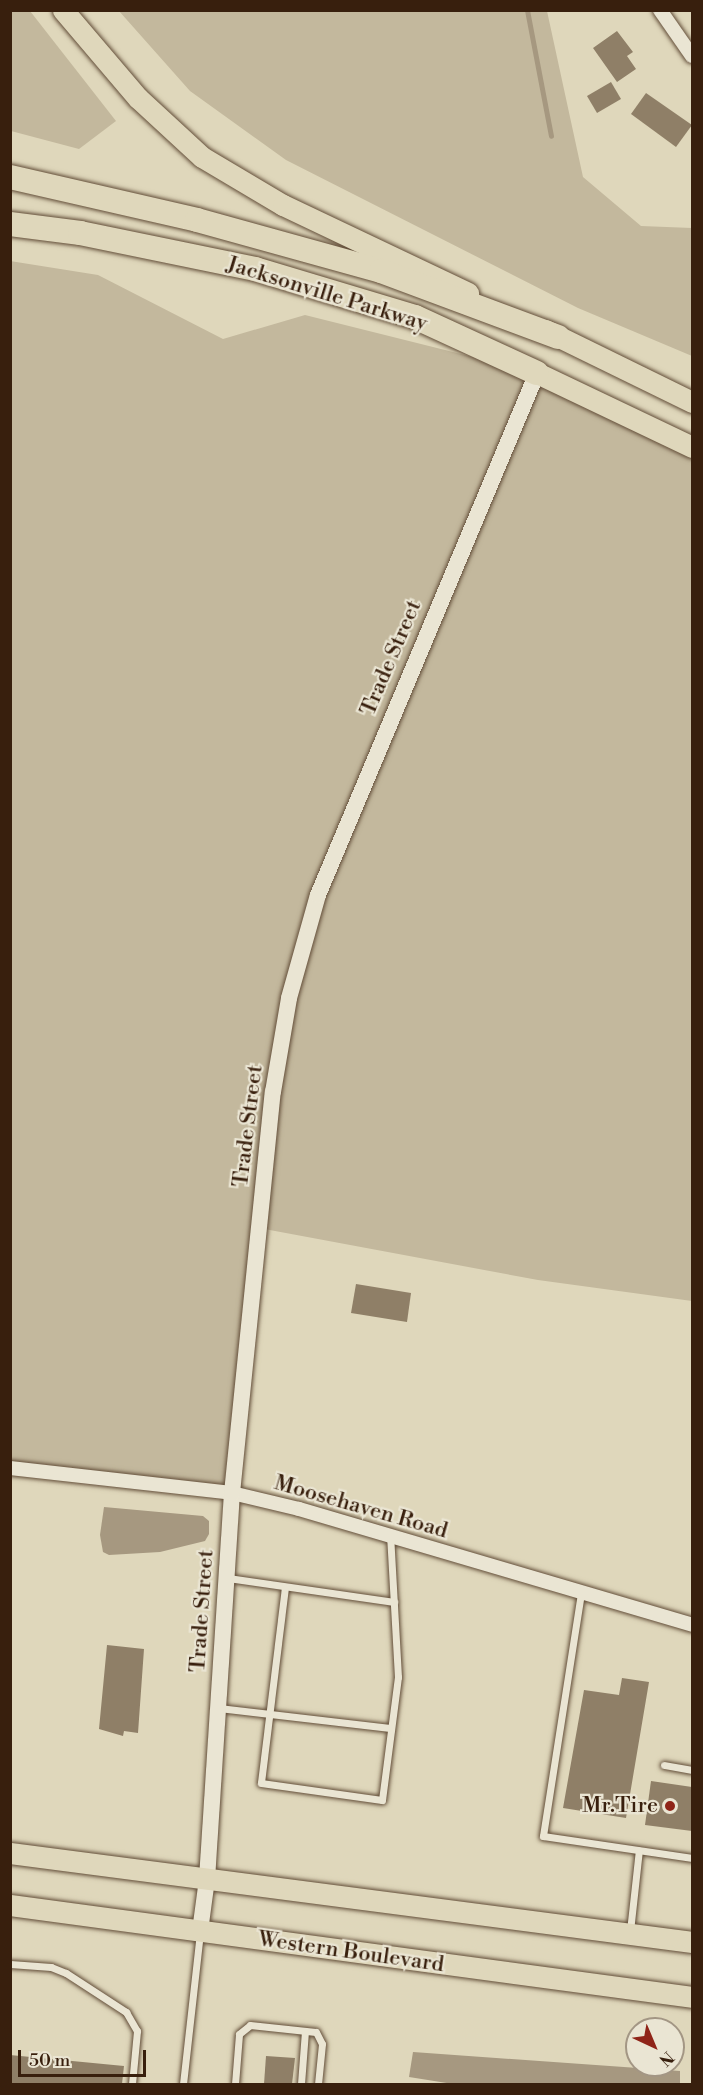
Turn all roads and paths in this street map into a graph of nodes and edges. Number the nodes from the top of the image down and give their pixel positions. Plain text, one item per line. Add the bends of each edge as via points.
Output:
1 (63, 10) edge
2 (660, 10) edge
3 (693, 56) edge
4 (10, 177) edge
5 (10, 224) edge
6 (558, 337) junction
7 (537, 373) junction
8 (693, 402) edge
9 (693, 447) edge
10 (10, 1468) edge
11 (232, 1493) junction
12 (390, 1536) junction
13 (227, 1578) junction
14 (285, 1587) junction
15 (581, 1593) junction
16 (394, 1602) junction
17 (693, 1625) edge
18 (218, 1708) junction
19 (271, 1714) junction
20 (391, 1728) junction
21 (664, 1765) dead end
22 (693, 1770) edge
23 (639, 1850) junction
24 (10, 1853) edge
25 (693, 1858) edge
26 (207, 1879) junction
27 (10, 1905) edge
28 (200, 1931) junction
29 (629, 1934) junction
30 (693, 1942) edge
31 (10, 1964) edge
32 (693, 1997) edge
33 (305, 2031) junction
34 (132, 2085) edge
35 (183, 2085) edge
36 (235, 2085) edge
37 (301, 2085) edge
38 (318, 2085) edge

1 - 6 main road via 138,98 202,157 284,205
2 - 3 street
4 - 6 highway, Jacksonville Parkway via 197,220 381,271
5 - 7 highway, Jacksonville Parkway via 80,232 255,269 415,317
6 - 8 main road, Jacksonville Parkway
7 - 9 main road, Jacksonville Parkway
7 - 11 street, Trade Street via 318,895 289,998 273,1092
10 - 11 street, Moosehaven Road
11 - 12 street, Moosehaven Road
11 - 13 street, Trade Street
12 - 15 street, Moosehaven Road
12 - 16 lane
13 - 14 lane
13 - 18 street, Trade Street
14 - 16 lane
14 - 19 lane
15 - 17 street, Moosehaven Road
15 - 23 lane via 543,1836
16 - 20 lane via 398,1677
18 - 19 lane
18 - 26 street, Trade Street
19 - 20 lane
19 - 20 lane via 261,1783 382,1800
21 - 22 lane
23 - 25 lane
23 - 29 lane
24 - 26 main road
26 - 28 street, Trade Street
26 - 29 main road
27 - 28 main road, Western Boulevard
28 - 32 main road, Western Boulevard
28 - 35 lane
29 - 30 main road
31 - 34 lane via 66,1973 126,2012 137,2031
33 - 36 lane via 250,2025 243,2028
33 - 37 lane
33 - 38 lane via 315,2032 321,2038

